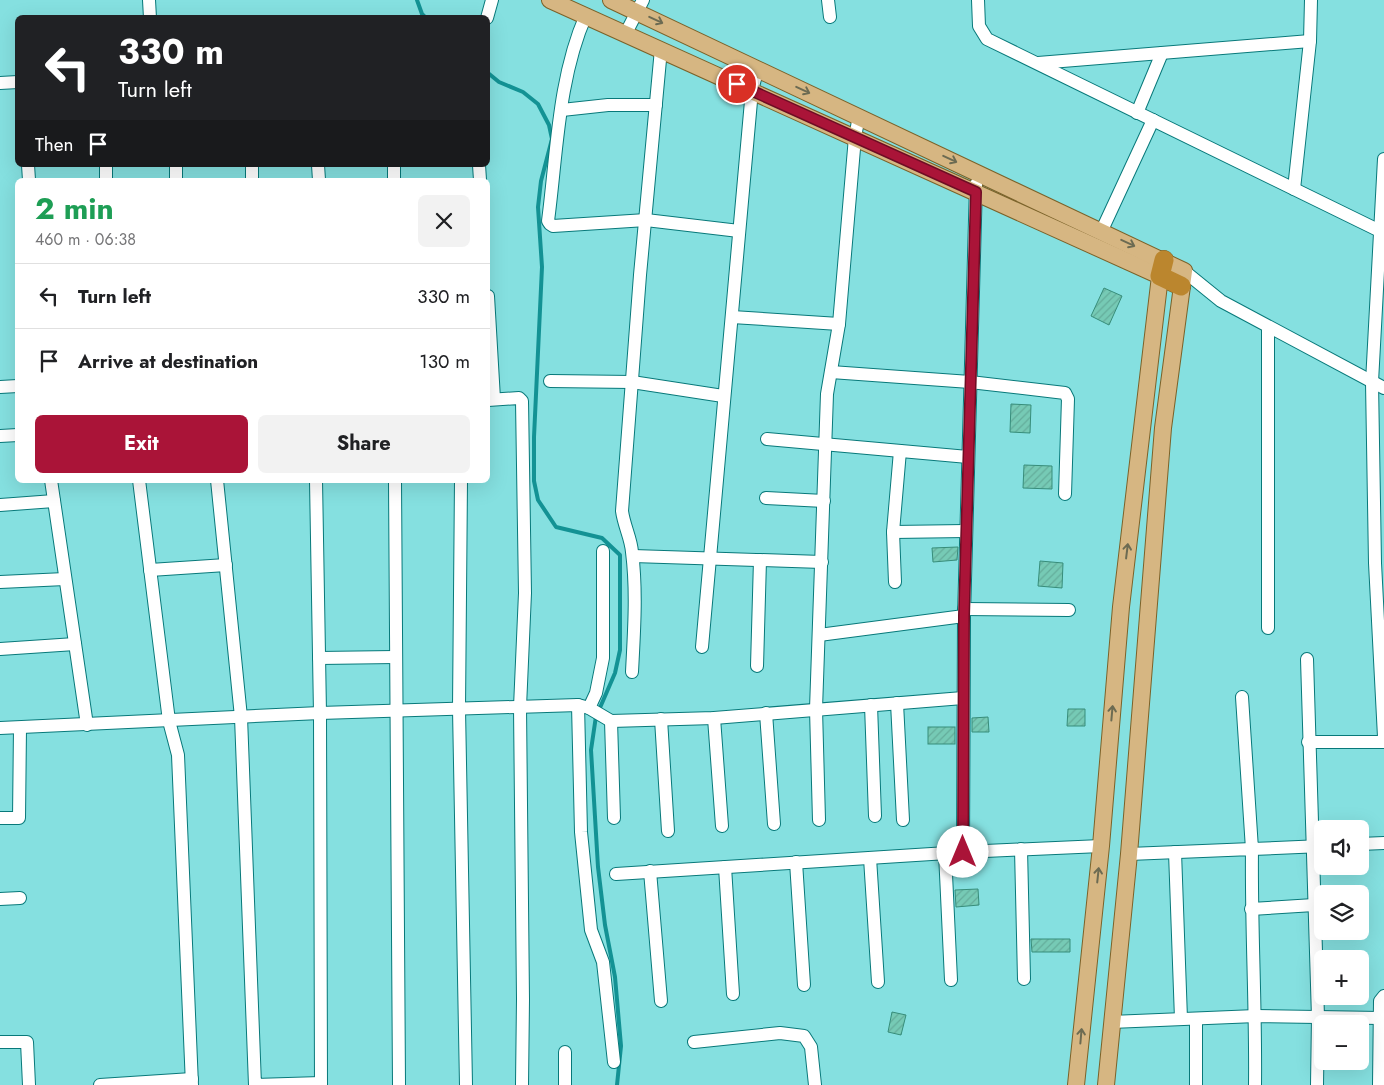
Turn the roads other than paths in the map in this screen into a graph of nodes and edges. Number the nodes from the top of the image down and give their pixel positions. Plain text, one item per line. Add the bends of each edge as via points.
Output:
1 (149, 0) edge
2 (492, 0) edge
3 (550, 0) edge
4 (611, 0) edge
5 (828, 0) edge
6 (978, 0) edge
7 (1311, 0) edge
8 (640, 6) edge
9 (150, 15) edge
10 (488, 15) edge
11 (586, 15) junction
12 (830, 16) dead end
13 (626, 33) junction
14 (1310, 41) junction
15 (661, 49) junction
16 (1162, 53) junction
17 (1037, 63) junction
18 (758, 68) junction
19 (15, 82) edge
20 (0, 83) edge
21 (752, 90) junction
22 (656, 105) junction
23 (562, 110) junction
24 (1137, 113) junction
25 (859, 116) junction
26 (1153, 120) junction
27 (855, 137) junction
28 (1384, 158) edge
29 (978, 172) junction
30 (1294, 189) junction
31 (976, 192) junction
32 (646, 220) junction
33 (1102, 230) junction
34 (739, 231) junction
35 (1380, 231) junction
36 (1162, 268) junction
37 (1183, 279) junction
38 (732, 318) junction
39 (839, 324) junction
40 (1268, 327) junction
41 (490, 365) edge
42 (831, 372) junction
43 (550, 381) dead end
44 (632, 382) junction
45 (970, 382) junction
46 (1372, 382) junction
47 (15, 386) edge
48 (0, 387) edge
49 (1384, 388) edge
50 (723, 396) junction
51 (491, 399) edge
52 (15, 435) edge
53 (0, 436) edge
54 (767, 439) dead end
55 (827, 444) junction
56 (900, 451) junction
57 (968, 457) junction
58 (51, 483) edge
59 (139, 483) edge
60 (217, 483) edge
61 (316, 483) edge
62 (395, 483) edge
63 (461, 483) edge
64 (1065, 494) dead end
65 (766, 498) dead end
66 (54, 501) junction
67 (824, 501) junction
68 (0, 505) edge
69 (966, 531) junction
70 (892, 532) junction
71 (603, 552) dead end
72 (633, 556) junction
73 (708, 558) junction
74 (760, 560) junction
75 (822, 562) junction
76 (226, 564) junction
77 (150, 570) junction
78 (65, 578) junction
79 (0, 582) edge
80 (895, 582) dead end
81 (1069, 610) dead end
82 (964, 613) junction
83 (1268, 628) dead end
84 (819, 635) junction
85 (75, 644) junction
86 (702, 647) dead end
87 (0, 649) edge
88 (395, 657) junction
89 (319, 658) junction
90 (1307, 659) dead end
91 (757, 666) dead end
92 (632, 672) dead end
93 (1242, 697) dead end
94 (963, 698) junction
95 (897, 703) junction
96 (870, 705) junction
97 (459, 708) junction
98 (520, 708) junction
99 (816, 709) junction
100 (396, 710) junction
101 (595, 712) junction
102 (320, 713) junction
103 (766, 713) junction
104 (241, 717) junction
105 (714, 718) junction
106 (661, 719) junction
107 (169, 721) junction
108 (87, 725) junction
109 (0, 728) edge
110 (20, 728) junction
111 (1384, 737) edge
112 (1308, 742) junction
113 (1384, 742) edge
114 (875, 816) dead end
115 (0, 818) edge
116 (614, 818) dead end
117 (819, 820) dead end
118 (902, 820) dead end
119 (1315, 820) edge
120 (774, 824) dead end
121 (722, 826) dead end
122 (668, 831) dead end
123 (1384, 843) edge
124 (1369, 844) edge
125 (1101, 846) junction
126 (1314, 846) edge
127 (1021, 849) junction
128 (1252, 849) junction
129 (963, 852) junction
130 (1175, 852) junction
131 (945, 853) junction
132 (1129, 854) junction
133 (870, 858) junction
134 (796, 862) junction
135 (726, 867) junction
136 (650, 872) junction
137 (616, 874) dead end
138 (0, 898) edge
139 (20, 898) dead end
140 (1314, 904) edge
141 (1251, 909) junction
142 (1315, 940) edge
143 (1024, 979) dead end
144 (951, 980) dead end
145 (878, 982) dead end
146 (804, 985) dead end
147 (733, 994) dead end
148 (1384, 996) edge
149 (661, 1001) dead end
150 (1318, 1015) edge
151 (1256, 1016) junction
152 (1314, 1018) edge
153 (1369, 1018) edge
154 (1380, 1018) junction
155 (1181, 1019) junction
156 (1196, 1019) junction
157 (1111, 1022) junction
158 (0, 1042) edge
159 (694, 1042) dead end
160 (565, 1052) dead end
161 (614, 1062) dead end
162 (1318, 1070) edge
163 (192, 1082) edge
164 (321, 1084) edge
165 (29, 1085) edge
166 (100, 1085) edge
167 (399, 1085) edge
168 (466, 1085) edge
169 (522, 1085) edge
170 (565, 1085) edge
171 (814, 1085) edge
172 (1076, 1085) edge
173 (1106, 1085) edge
174 (1196, 1085) edge
175 (1255, 1085) edge
176 (1318, 1085) edge
177 (1379, 1085) edge

1 - 9 street
2 - 10 street
3 - 11 main road
4 - 8 main road
5 - 12 street
6 - 17 street via 981,32 987,39
7 - 14 street
8 - 13 street
8 -> 18 main road
11 - 13 main road
11 - 23 street via 570,58
13 - 15 main road
14 - 16 street
14 - 30 street
15 - 21 main road
15 - 22 street
16 - 17 street
16 - 24 street
17 - 24 street
18 - 21 street
18 -> 25 main road
19 - 20 street
21 - 27 main road
21 - 34 street
22 - 23 street via 608,105
22 - 32 street
23 - 32 street via 550,224
24 - 26 street
25 - 27 street
25 -> 29 main road
26 - 30 street
26 - 33 street
27 - 31 main road
27 - 39 street
28 - 35 street
29 - 31 street
29 - 33 main road
30 - 35 street
31 - 36 main road
31 - 45 street
32 - 34 street
32 - 44 street
33 -> 36 main road
34 - 38 street
35 - 46 street
36 - 37 highway
125 -> 36 main road via 1121,607
37 - 40 street
37 - 132 main road via 1164,428
38 - 39 street
38 - 50 street
39 - 42 street
40 - 46 street via 1317,350
40 - 83 street
41 - 51 street
42 - 45 street
42 - 55 street via 827,394
43 - 44 street
44 - 50 street
44 - 72 street via 622,511
45 - 57 street
45 - 64 street via 1067,395
46 - 49 street
46 - 111 street via 1375,563
47 - 48 street
50 - 73 street
51 - 98 street via 519,398 522,401 525,592
52 - 53 street
54 - 55 street
55 - 56 street
55 - 67 street
56 - 57 street
56 - 70 street
57 - 69 street
58 - 66 street
59 - 77 street
60 - 76 street
61 - 89 street
62 - 88 street
63 - 97 street
65 - 67 street
66 - 68 street
66 - 78 street
67 - 75 street
69 - 70 street
69 - 82 street
70 - 80 street
71 - 101 street via 603,658
72 - 73 street
72 - 92 street
73 - 74 street
73 - 86 street
74 - 75 street
74 - 91 street
75 - 84 street
76 - 77 street
76 - 104 street
77 - 107 street
78 - 79 street
78 - 85 street
81 - 82 street
82 - 84 street
82 - 94 street
84 - 99 street
85 - 87 street
85 - 108 street
88 - 89 street
88 - 100 street
89 - 102 street
90 - 112 street
93 - 128 street
94 - 95 street
94 - 129 street
95 - 96 street
95 - 118 street
96 - 99 street
96 - 114 street
97 - 98 street
97 - 100 street
97 - 168 street
98 - 101 street
98 - 169 street
99 - 103 street
99 - 117 street
100 - 102 street
100 - 167 street
101 - 106 street
101 - 116 street
101 - 161 street via 581,832 590,930 603,962
102 - 104 street
102 - 164 street
103 - 105 street
103 - 120 street
104 - 107 street
104 - 164 street via 255,1085
105 - 106 street
105 - 121 street
106 - 122 street
107 - 108 street
107 - 163 street via 178,755
108 - 110 street
109 - 110 street
110 - 115 street via 19,818
112 - 113 street
112 - 119 street
123 - 124 street
125 - 127 street
172 -> 125 main road
126 - 128 street
127 - 129 street
127 - 143 street
128 - 130 street
128 - 141 street
129 - 131 street
130 - 132 street
130 - 155 street
131 - 133 street
131 - 144 street
132 - 157 main road
133 - 134 street
133 - 145 street
134 - 135 street
134 - 146 street
135 - 136 street
135 - 147 street
136 - 137 street
136 - 149 street
138 - 139 street
140 - 141 street
141 - 151 street
142 - 150 street
148 - 154 street via 1380,1000
151 - 152 street
151 - 156 street
151 - 175 street
153 - 154 street
154 - 177 street
155 - 156 street
155 - 157 street
156 - 174 street
157 - 173 main road
158 - 165 street via 27,1042
159 - 171 street via 780,1033 804,1036 810,1041
160 - 170 street
162 - 176 street
163 - 166 street

